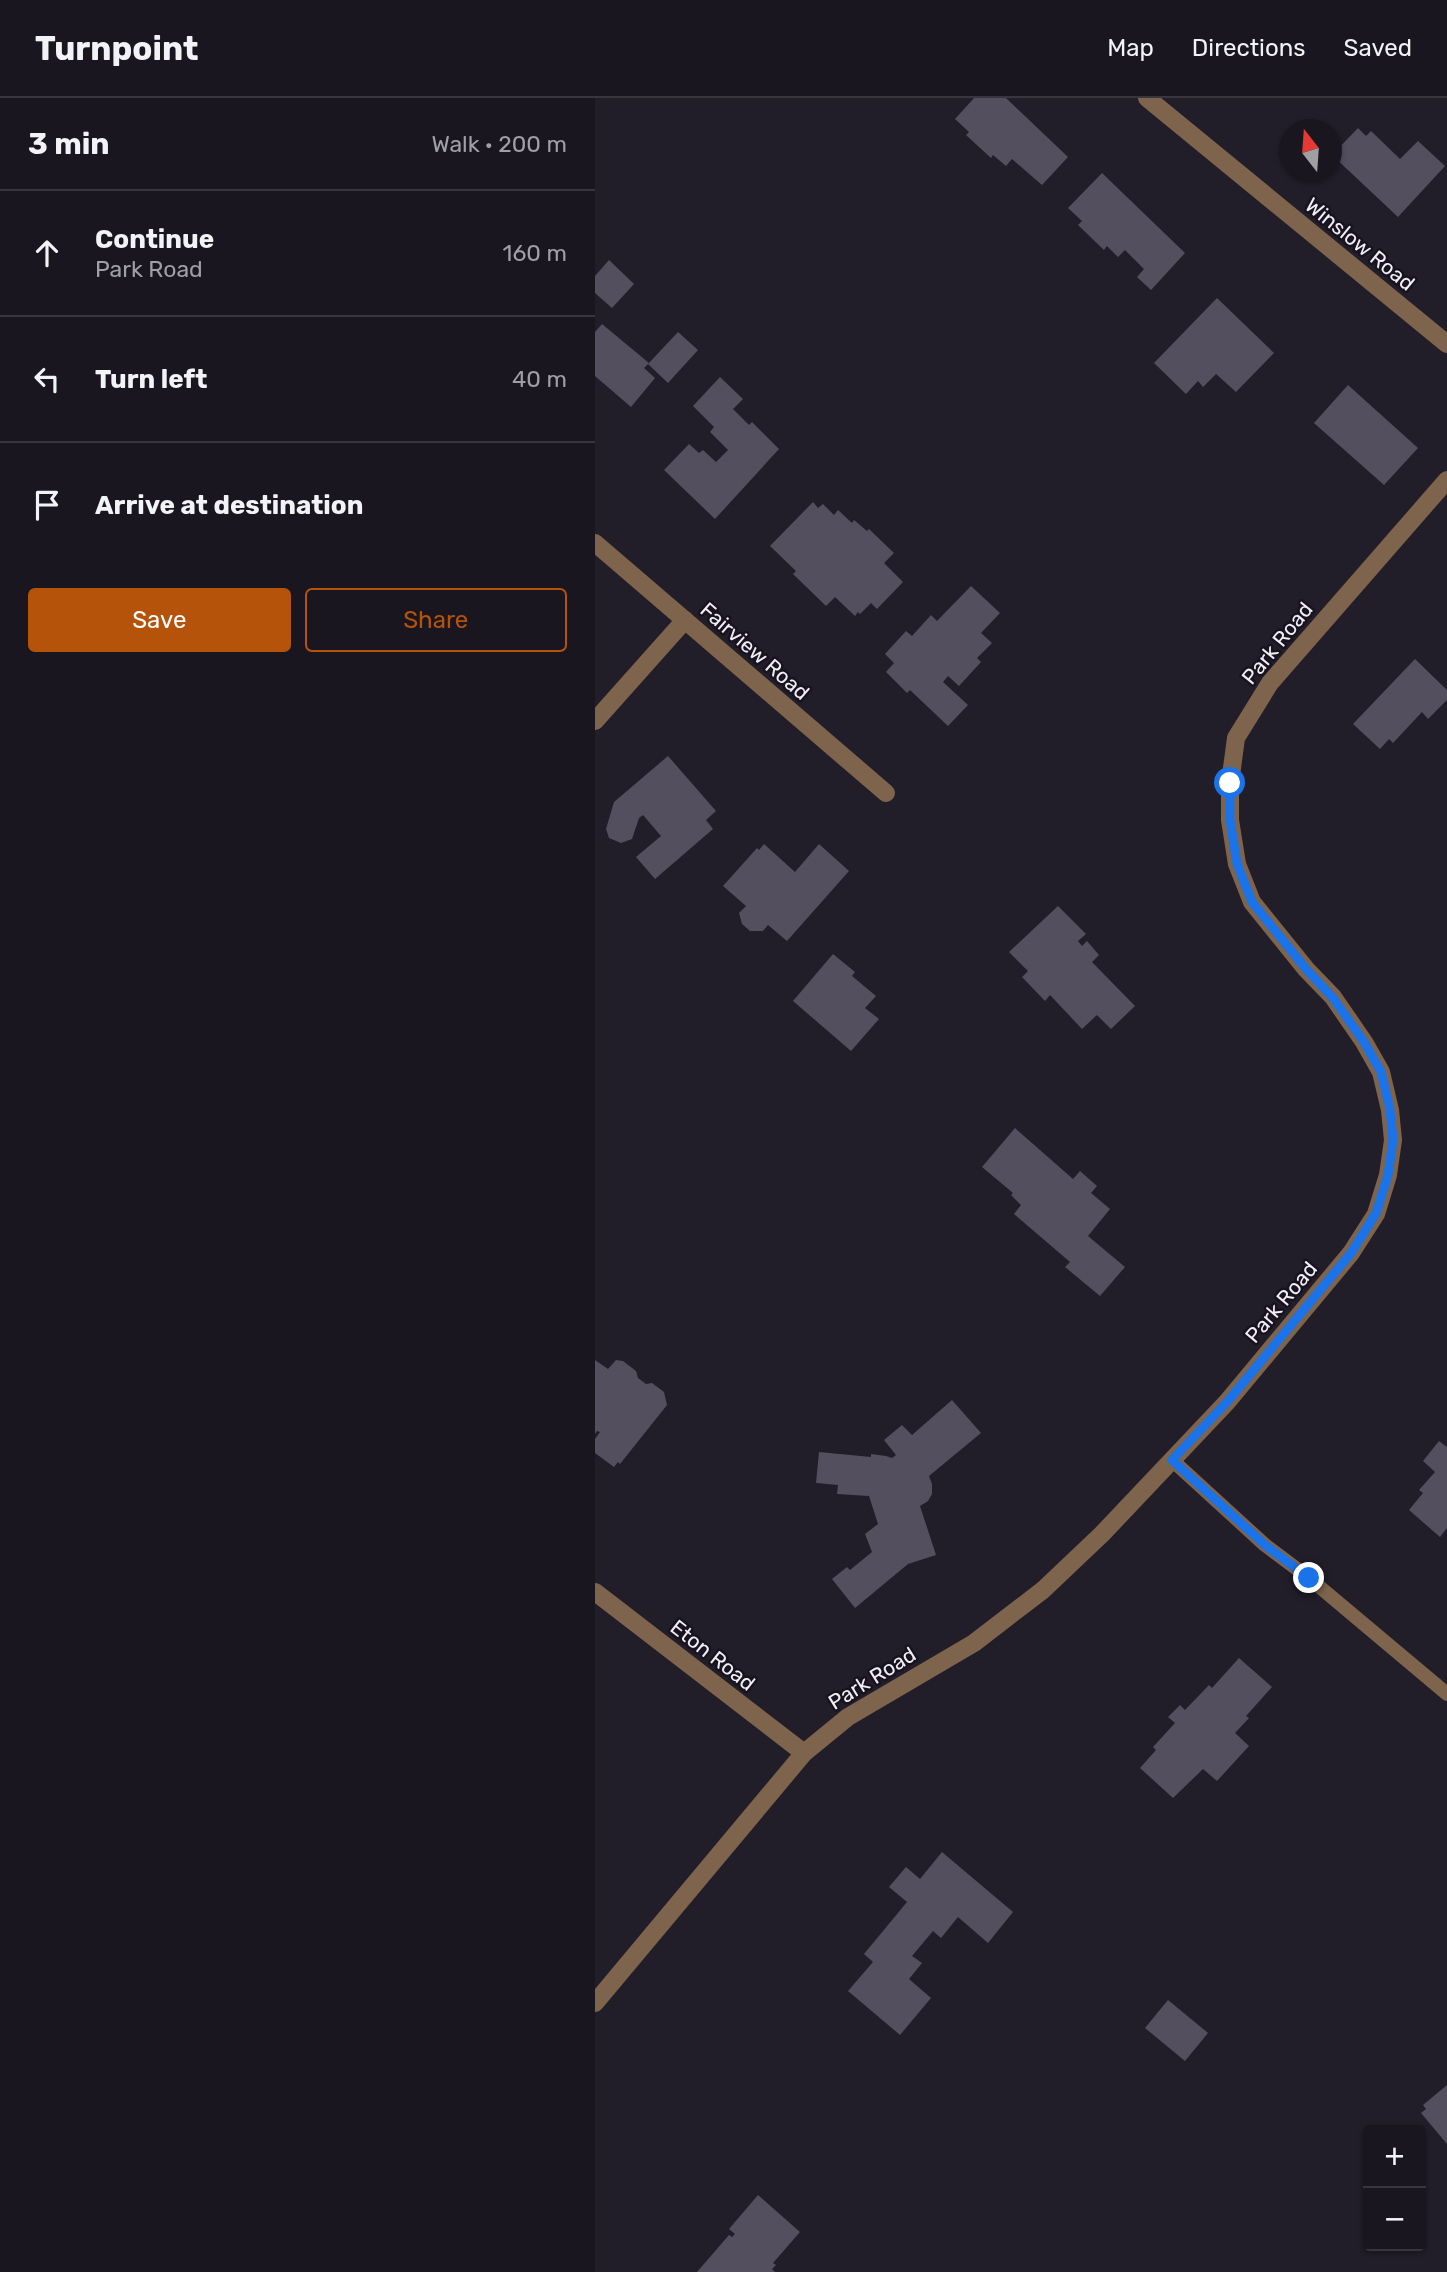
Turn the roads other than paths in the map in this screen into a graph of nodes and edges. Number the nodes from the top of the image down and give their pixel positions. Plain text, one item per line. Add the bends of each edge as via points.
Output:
1 (1147, 98) edge
2 (1447, 344) edge
3 (1447, 480) edge
4 (595, 543) edge
5 (685, 620) junction
6 (595, 721) edge
7 (886, 793) dead end
8 (1172, 1460) junction
9 (595, 1592) edge
10 (1447, 1695) edge
11 (804, 1754) junction
12 (595, 2003) edge

1 - 2 street, Winslow Road
3 - 8 street, Park Road via 1270,683 1236,738 1230,820 1237,864 1252,902 1333,998 1381,1072 1393,1140 1376,1213 1351,1253 1227,1402
4 - 5 street, Fairview Road
5 - 6 street
5 - 7 street, Fairview Road
8 - 10 lane via 1265,1545
8 - 11 street, Park Road via 1043,1590 974,1643 848,1717
9 - 11 street, Eton Road
11 - 12 street, Park Road

